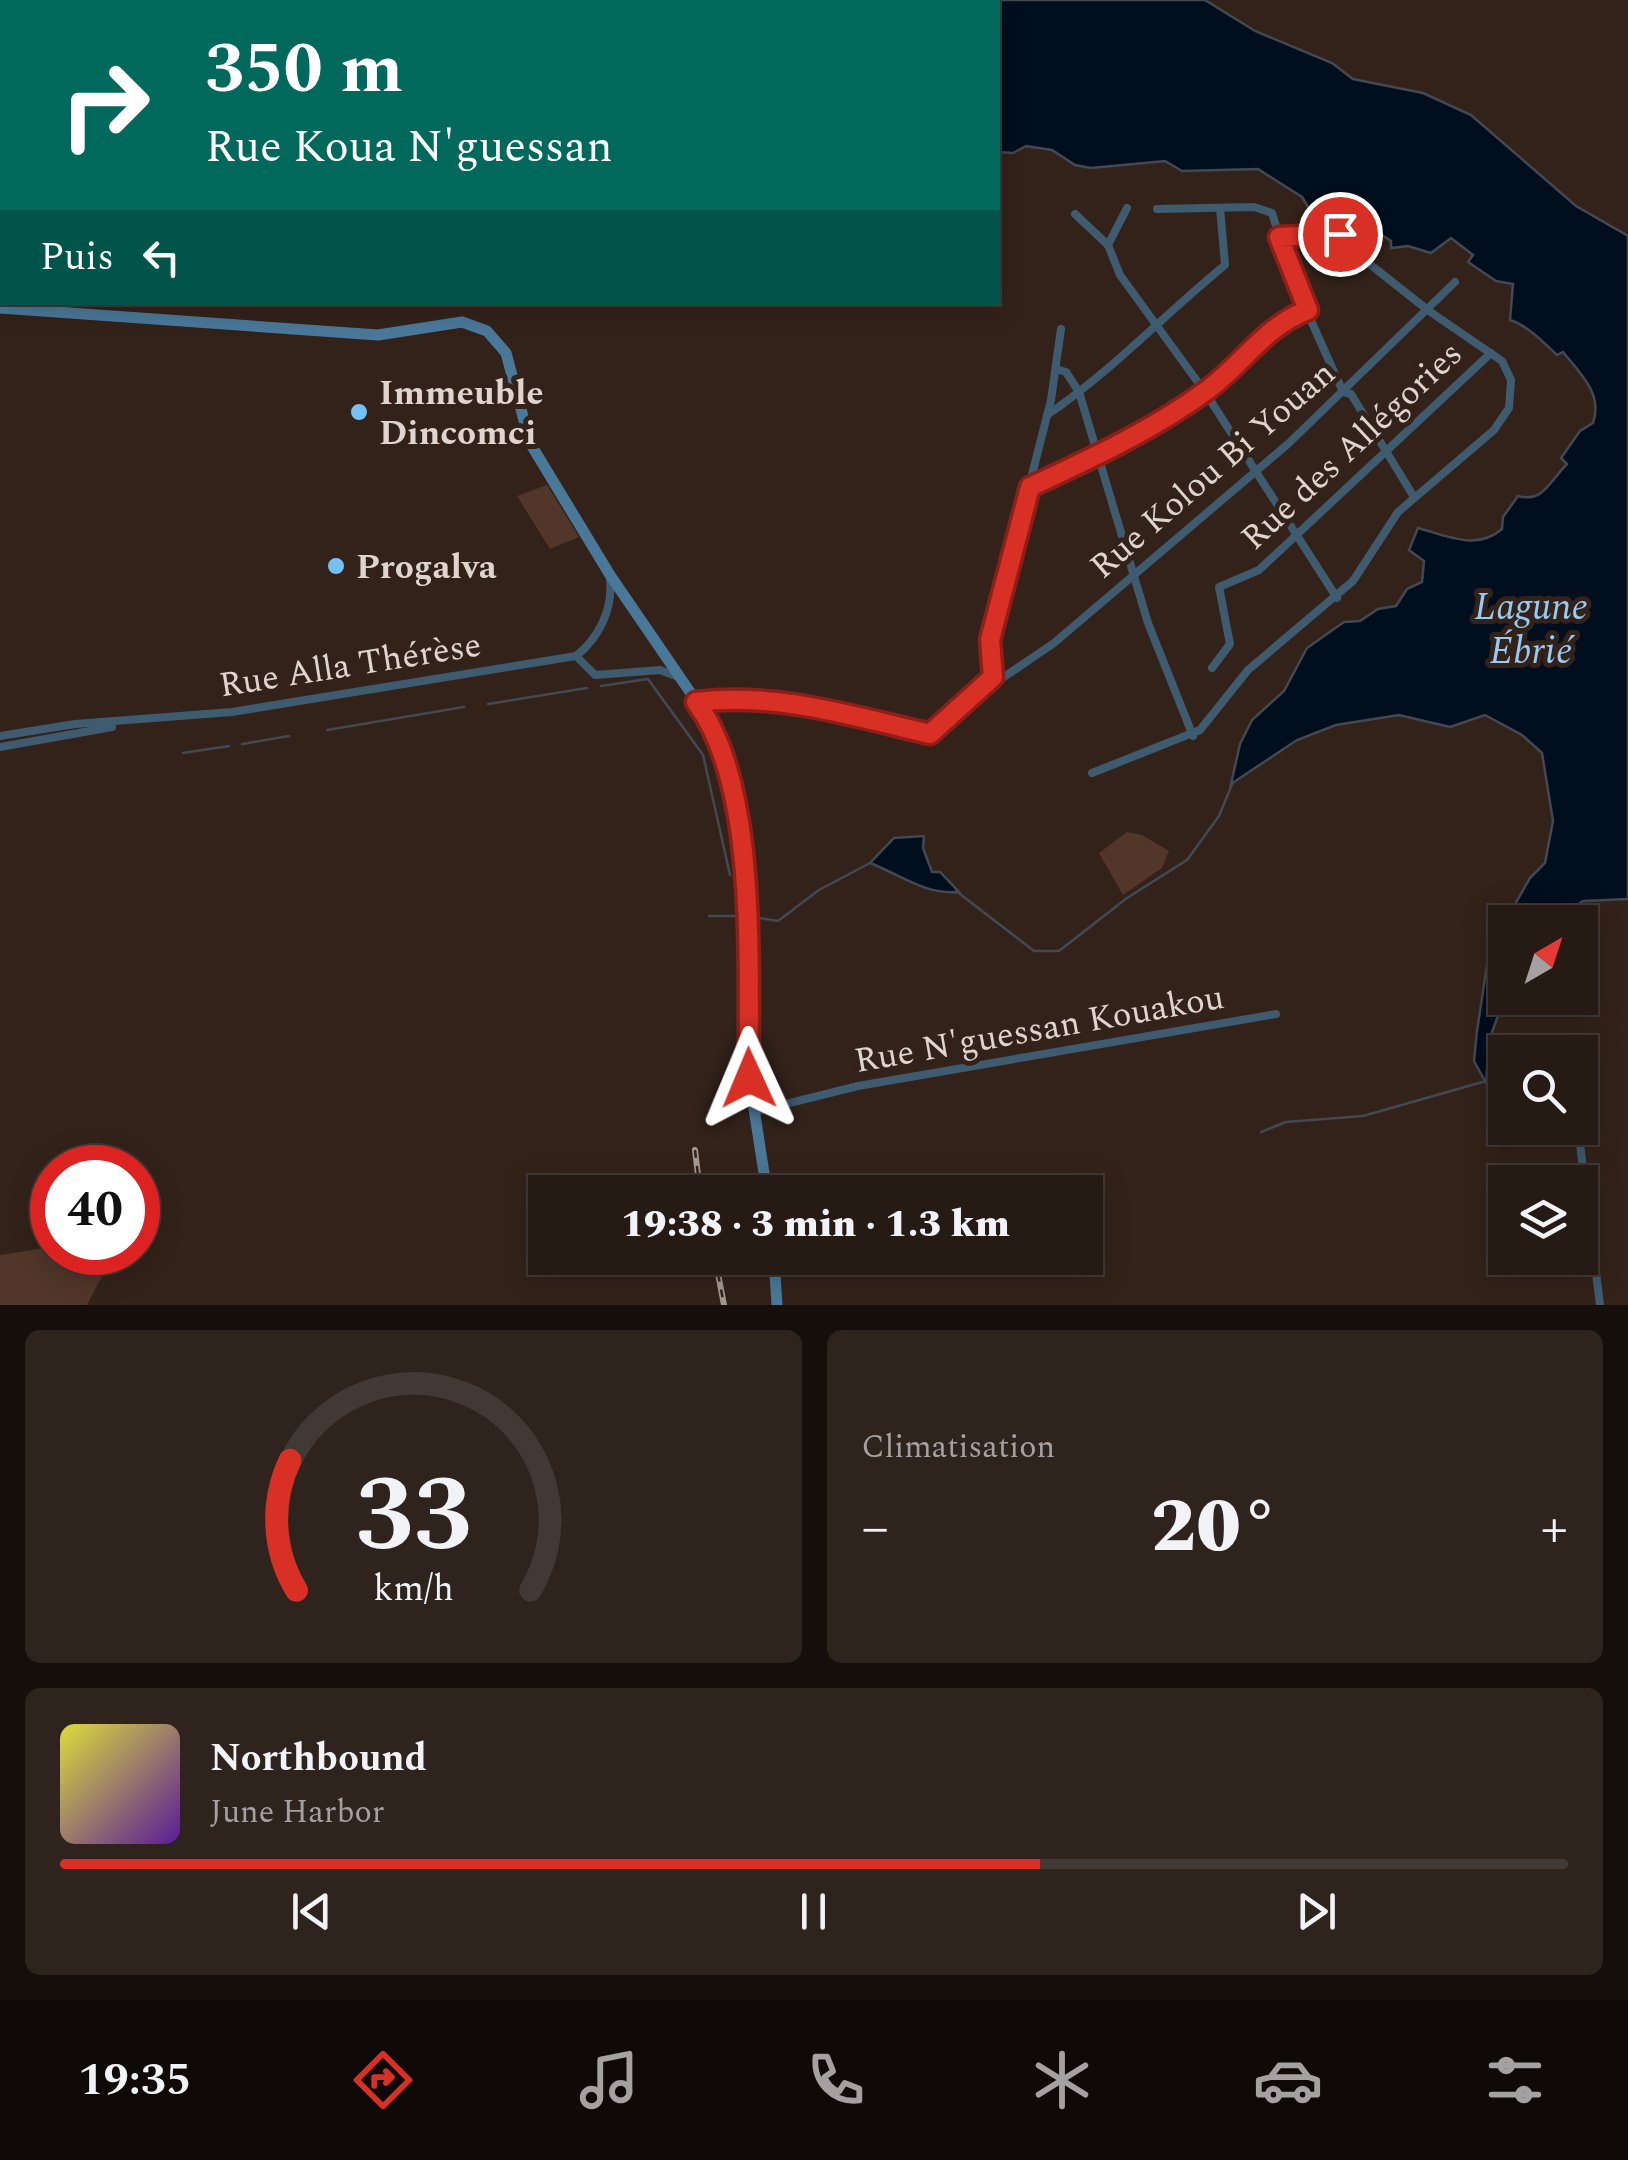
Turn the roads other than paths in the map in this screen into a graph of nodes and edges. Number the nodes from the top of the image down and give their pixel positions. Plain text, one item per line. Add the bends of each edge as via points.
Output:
1 (1127, 208) dead end
2 (1220, 208) junction
3 (1157, 209) dead end
4 (1075, 214) dead end
5 (1279, 237) junction
6 (1108, 245) junction
7 (1455, 282) dead end
8 (0, 308) edge
9 (1308, 310) junction
10 (1430, 311) junction
11 (1156, 323) junction
12 (1061, 328) dead end
13 (1491, 353) junction
14 (1056, 369) junction
15 (1079, 392) junction
16 (1205, 392) junction
17 (1342, 392) junction
18 (1047, 415) junction
19 (1385, 454) junction
20 (1098, 456) junction
21 (1256, 470) junction
22 (1030, 487) junction
23 (1414, 497) junction
24 (1296, 533) junction
25 (610, 575) junction
26 (1134, 575) junction
27 (1337, 598) junction
28 (576, 656) junction
29 (1212, 668) dead end
30 (993, 677) junction
31 (680, 678) junction
32 (696, 702) junction
33 (132, 723) junction
34 (0, 736) edge
35 (1193, 736) junction
36 (0, 747) edge
37 (1092, 774) dead end
38 (1276, 1014) dead end
39 (753, 1112) junction
40 (1580, 1145) edge
41 (765, 1175) edge
42 (775, 1275) edge
43 (777, 1305) edge
44 (1600, 1305) edge

1 - 6 street
2 - 3 street
2 - 5 street via 1267,210
2 - 11 street via 1224,265
4 - 6 street
5 - 9 street
5 - 10 street via 1338,232
6 - 11 street via 1120,275
7 - 10 street, Rue Kolou Bi Youan
8 - 25 street via 378,335 462,322 487,331 506,353 530,444
9 - 16 street via 1274,328
9 - 17 street
10 - 13 street
10 - 17 street, Rue Kolou Bi Youan
11 - 15 street
11 - 16 street
12 - 14 street
13 - 19 street, Rue des Allégories
13 - 23 street via 1510,374 1509,408 1494,430
14 - 15 street
14 - 18 street
15 - 18 street
15 - 20 street
16 - 20 street
16 - 21 street
17 - 19 street via 1351,394
17 - 21 street, Rue Kolou Bi Youan
18 - 22 street
19 - 23 street
19 - 24 street, Rue des Allégories
20 - 22 street
20 - 26 street
21 - 24 street
21 - 26 street, Rue Kolou Bi Youan
22 - 30 street via 990,640
23 - 27 street
24 - 27 street
24 - 29 street, Rue des Allégories via 1259,570 1218,588 1230,644
25 - 28 street via 599,630
25 - 31 street
26 - 30 street, Rue Kolou Bi Youan via 1029,662
26 - 35 street
27 - 35 street via 1248,670
28 - 31 street via 594,675 660,670
28 - 33 street, Rue Alla Thérèse
30 - 32 street, Rue Kolou Bi Youan via 930,734 782,700
31 - 32 street
32 - 39 street via 726,756 738,834 747,905
33 - 34 street, Rue Alla Thérèse
33 - 36 street, Rue Alla Thérèse
35 - 37 street
38 - 39 street, Rue N'guessan Kouakou via 858,1086
39 - 41 street
40 - 44 street
42 - 43 street

